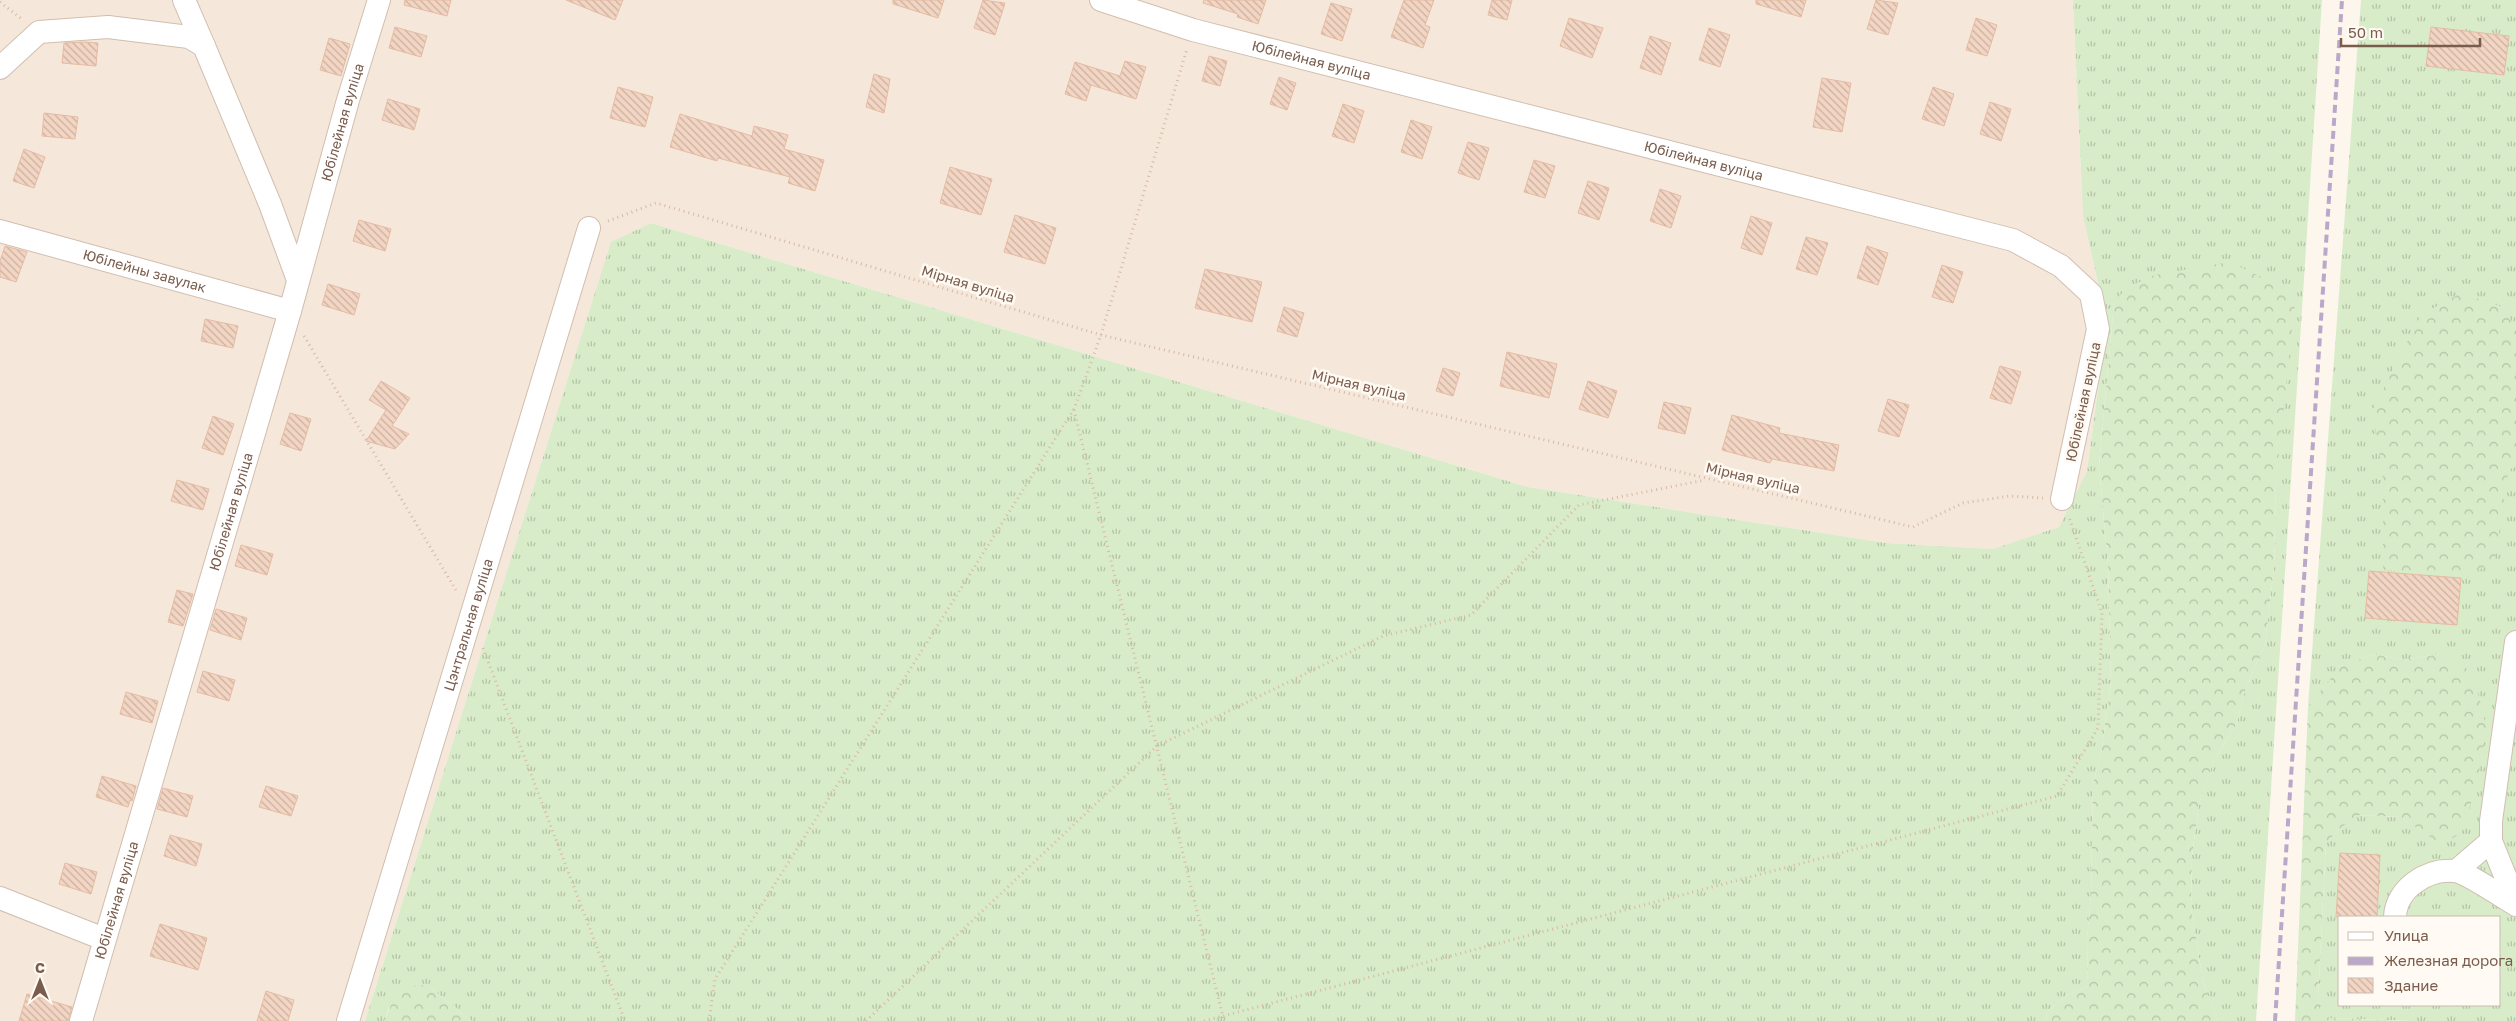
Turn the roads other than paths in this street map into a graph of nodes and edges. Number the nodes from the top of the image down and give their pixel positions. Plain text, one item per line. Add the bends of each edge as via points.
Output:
1 (184, 0) edge
2 (379, 0) edge
3 (1101, 0) edge
4 (204, 46) junction
5 (0, 68) edge
6 (588, 228) road end
7 (0, 229) edge
8 (298, 280) junction
9 (290, 312) junction
10 (2062, 499) road end
11 (2516, 642) edge
12 (2491, 842) junction
13 (2456, 871) junction
14 (0, 898) edge
15 (2516, 904) edge
16 (2394, 916) edge
17 (104, 939) junction
18 (81, 1021) edge
19 (348, 1021) edge

1 - 4 street
2 - 8 street, Юбілейная вуліца
3 - 10 street, Юбілейная вуліца via 1193,30 2013,240 2060,266 2091,294 2098,329
4 - 5 street via 189,37 108,27 39,32
4 - 8 street
6 - 19 street, Цэнтральная вуліца
7 - 9 street, Юбілейны завулак
8 - 9 street, Юбілейная вуліца
9 - 17 street, Юбілейная вуліца
11 - 12 street via 2491,821
12 - 13 street
12 - 15 street
13 - 15 street
13 - 16 street via 2429,874 2409,886 2395,904
14 - 17 street
17 - 18 street, Юбілейная вуліца

